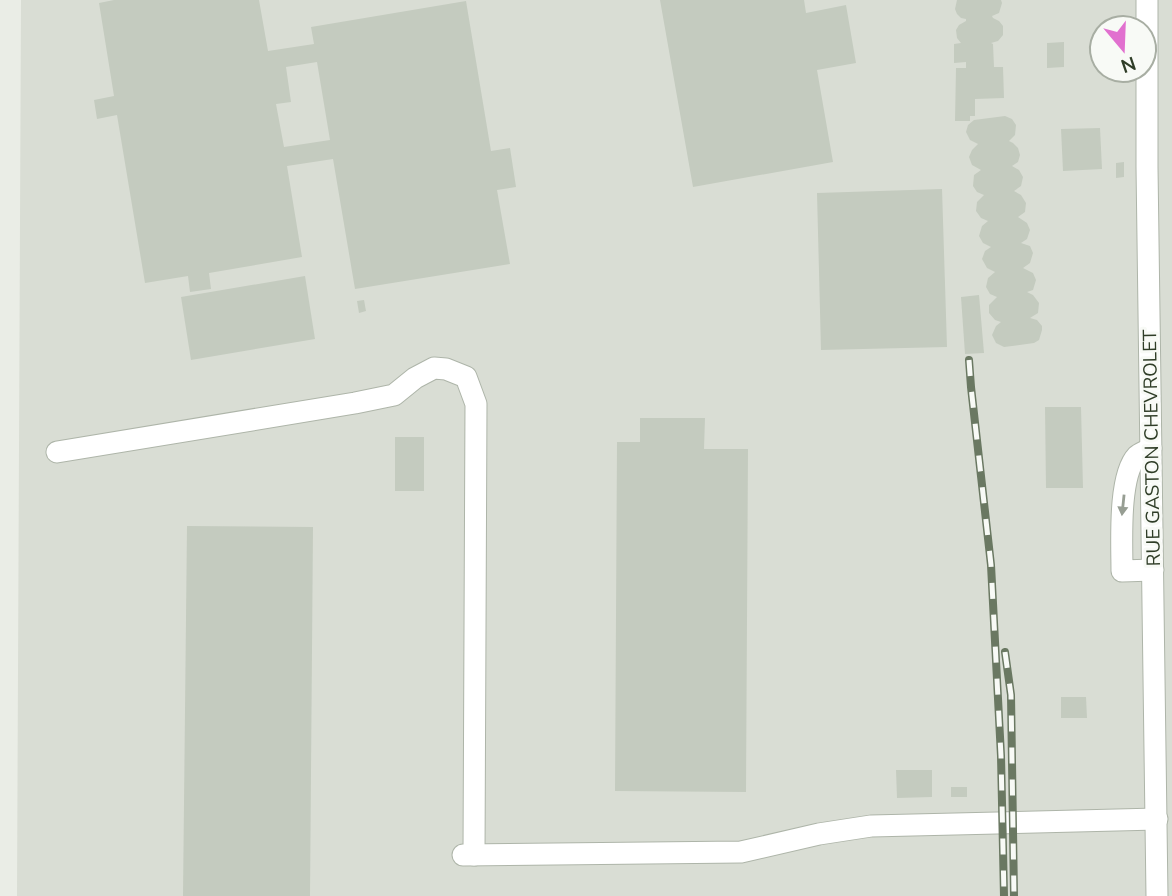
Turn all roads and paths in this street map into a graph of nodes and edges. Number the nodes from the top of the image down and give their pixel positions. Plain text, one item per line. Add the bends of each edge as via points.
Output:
1 (1147, 0) edge
2 (1152, 448) junction
3 (57, 452) dead end
4 (1153, 570) junction
5 (1163, 625) edge
6 (1157, 819) junction
7 (1157, 896) edge

1 - 2 street, RUE GASTON CHEVROLET
2 - 4 street, RUE GASTON CHEVROLET
2 -> 4 street via 1138,455 1131,466 1122,505 1122,571
3 - 6 street via 355,404 394,395 434,368 466,377 476,404 469,855 741,852 871,826
4 - 5 street, RUE GASTON CHEVROLET
5 - 6 street, RUE GASTON CHEVROLET
6 - 7 street, RUE GASTON CHEVROLET

